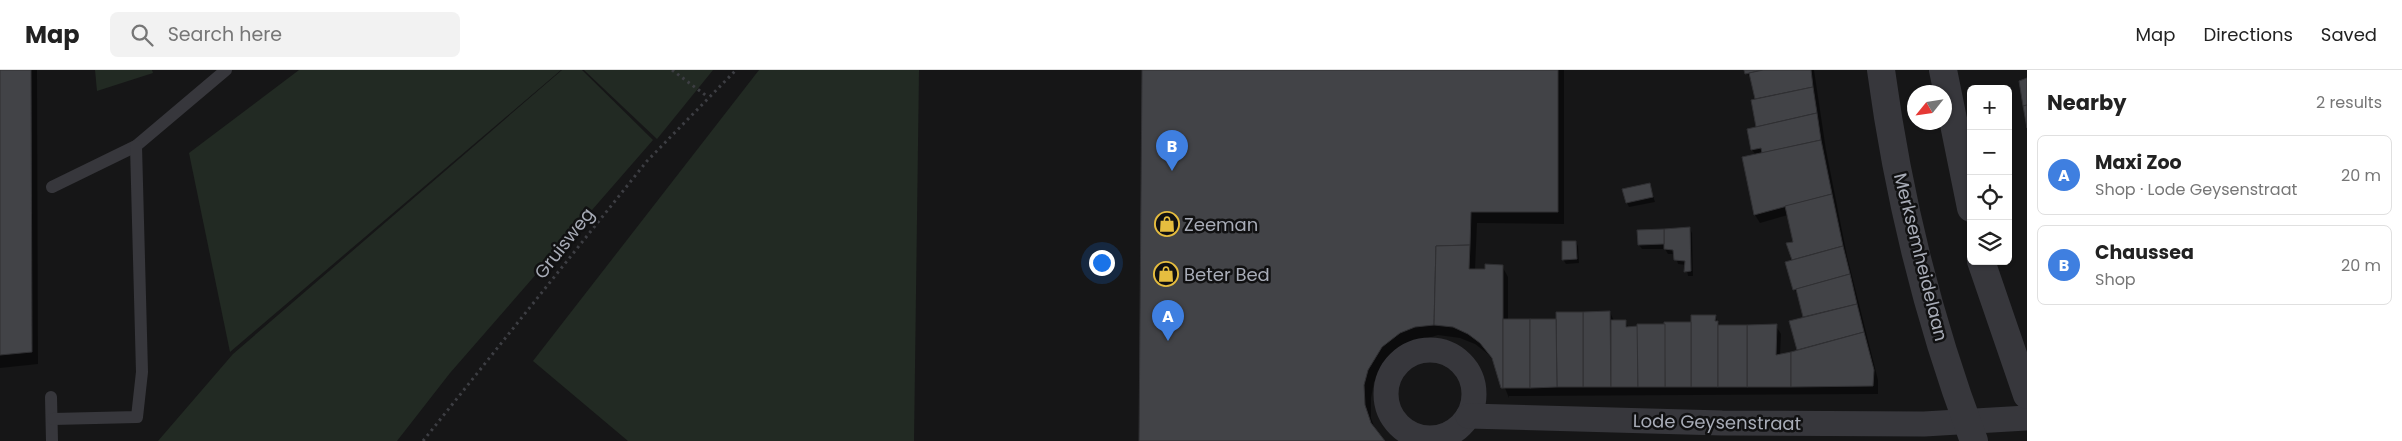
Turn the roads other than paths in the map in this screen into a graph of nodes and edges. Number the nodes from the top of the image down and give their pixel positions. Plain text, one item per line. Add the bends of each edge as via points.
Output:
1 (226, 70) edge
2 (1881, 70) edge
3 (1943, 70) edge
4 (136, 146) junction
5 (52, 187) dead end
6 (1967, 188) edge
7 (1982, 265) edge
8 (2027, 395) edge
9 (51, 397) dead end
10 (1468, 416) dead end
11 (2027, 418) edge
12 (53, 420) junction
13 (1970, 431) edge
14 (52, 441) edge

1 - 4 lane
2 - 13 street, Merksemheidelaan via 1889,127 1926,292
3 - 6 street
4 - 5 lane
4 - 12 lane via 142,372 137,417
7 - 8 street
9 - 12 lane
10 - 13 street, Lode Geysenstraat via 1905,424
11 - 13 street, Lode Geysenstraat
12 - 14 lane

